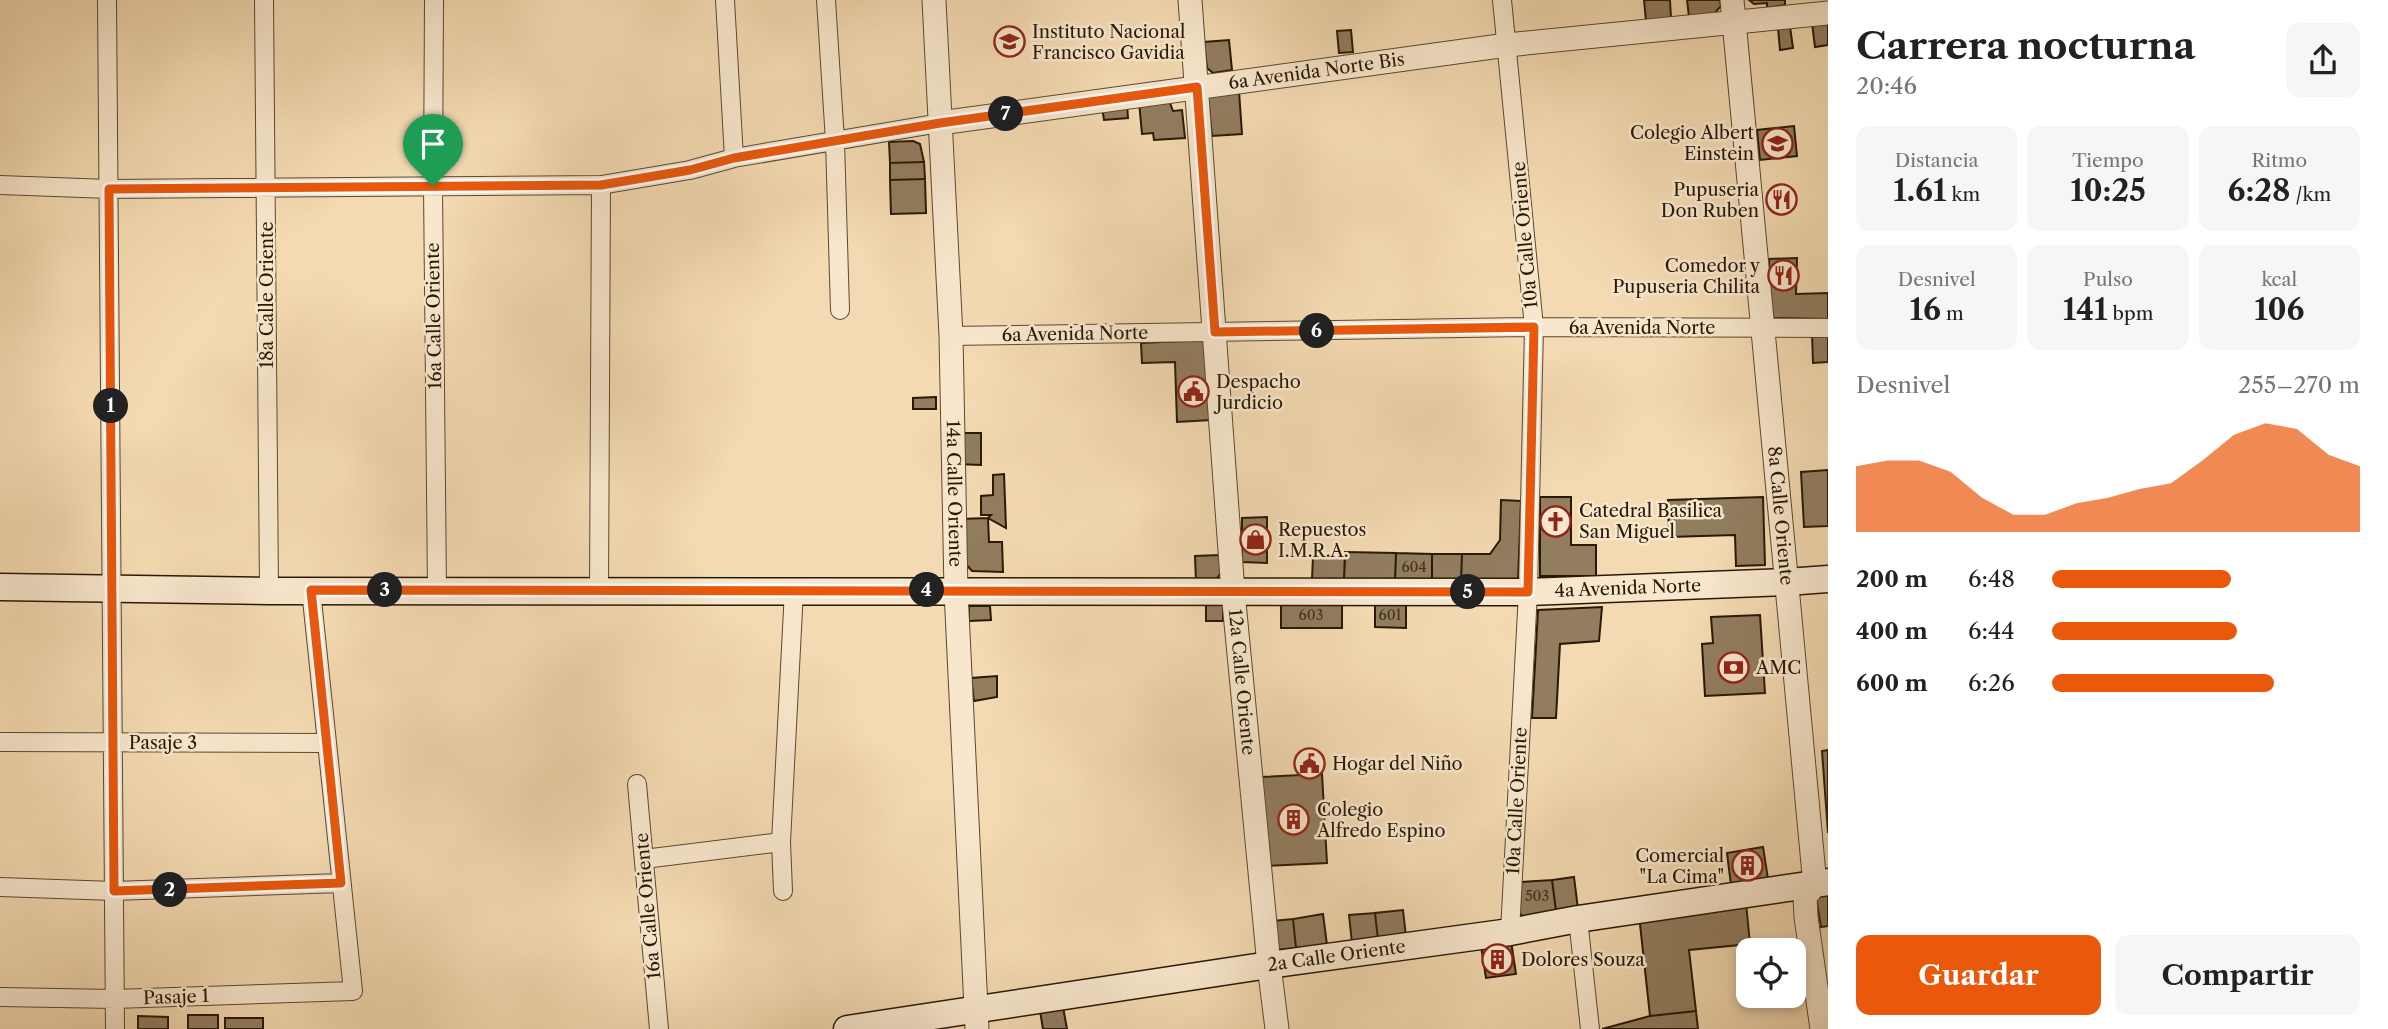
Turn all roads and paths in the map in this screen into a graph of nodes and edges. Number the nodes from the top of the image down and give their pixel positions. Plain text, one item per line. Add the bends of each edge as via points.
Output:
1 (107, 0) edge
2 (264, 0) edge
3 (434, 0) edge
4 (725, 0) edge
5 (826, 0) edge
6 (934, 0) edge
7 (1190, 0) edge
8 (1502, 0) edge
9 (1732, 0) edge
10 (1828, 13) edge
11 (1734, 24) junction
12 (1507, 46) junction
13 (1197, 87) junction
14 (940, 123) junction
15 (835, 141) junction
16 (734, 158) junction
17 (0, 185) edge
18 (601, 185) junction
19 (433, 186) junction
20 (266, 188) junction
21 (109, 189) junction
22 (839, 310) dead end
23 (1534, 327) junction
24 (1828, 328) edge
25 (1762, 329) junction
26 (1215, 332) junction
27 (951, 336) junction
28 (1828, 579) edge
29 (1787, 582) junction
30 (0, 587) edge
31 (112, 589) junction
32 (311, 590) junction
33 (437, 590) junction
34 (599, 590) junction
35 (790, 590) junction
36 (269, 591) junction
37 (956, 591) junction
38 (1234, 592) junction
39 (1528, 592) junction
40 (0, 741) edge
41 (112, 743) junction
42 (327, 743) junction
43 (637, 784) dead end
44 (781, 842) junction
45 (644, 859) junction
46 (341, 883) junction
47 (1821, 883) edge
48 (0, 887) edge
49 (114, 891) junction
50 (783, 891) dead end
51 (1577, 919) junction
52 (1510, 932) junction
53 (1269, 965) junction
54 (0, 997) edge
55 (114, 999) junction
56 (977, 1020) edge
57 (115, 1029) edge
58 (659, 1029) edge
59 (847, 1029) edge
60 (1277, 1029) edge
61 (1590, 1029) edge
62 (1822, 1029) edge

1 - 21 street
2 - 20 street, 18a Calle Oriente
3 - 19 street, 16a Calle Oriente
4 - 16 street
5 - 15 street
6 - 14 street, 14a Calle Oriente
7 - 13 street, 12a Calle Oriente
8 - 12 street, 10a Calle Oriente
9 - 11 street, 8a Calle Oriente
10 - 11 street, 6a Avenida Norte Bis
11 - 12 street, 6a Avenida Norte Bis
11 - 25 street, 8a Calle Oriente
12 - 13 street, 6a Avenida Norte Bis
12 - 23 street, 10a Calle Oriente
13 - 14 street, 6a Avenida Norte Bis
13 - 26 street, 12a Calle Oriente
14 - 15 street, 6a Avenida Norte Bis
14 - 27 street, 14a Calle Oriente
15 - 16 street, 6a Avenida Norte Bis
15 - 22 street
16 - 18 street, 6a Avenida Norte Bis
17 - 21 street
18 - 19 street
18 - 34 street
19 - 20 street
19 - 33 street, 16a Calle Oriente
20 - 21 street
20 - 36 street, 18a Calle Oriente
21 - 31 street
23 - 25 street, 6a Avenida Norte
23 - 26 street, 6a Avenida Norte
23 - 39 street, 10a Calle Oriente
24 - 25 street, 6a Avenida Norte
25 - 29 street, 8a Calle Oriente
26 - 27 street, 6a Avenida Norte
26 - 38 street, 12a Calle Oriente
27 - 37 street, 14a Calle Oriente
28 - 29 main road, 4a Avenida Norte
29 - 39 main road, 4a Avenida Norte
29 - 47 street, 8a Calle Oriente
30 - 31 main road, 4a Avenida Norte
31 - 36 main road, 4a Avenida Norte
31 - 41 street
32 - 33 main road, 4a Avenida Norte
32 - 36 main road, 4a Avenida Norte
32 - 42 street
33 - 34 main road, 4a Avenida Norte
34 - 35 main road, 4a Avenida Norte
35 - 37 main road, 4a Avenida Norte
35 - 44 street
37 - 38 main road, 4a Avenida Norte
37 - 56 street, 14a Calle Oriente
38 - 39 main road, 4a Avenida Norte
38 - 53 street, 12a Calle Oriente
39 - 52 street, 10a Calle Oriente
40 - 41 street, Pasaje 3
41 - 42 street, Pasaje 3
41 - 49 street
42 - 46 street
43 - 45 street, 16a Calle Oriente
44 - 45 street
44 - 50 street
45 - 58 street, 16a Calle Oriente
46 - 49 street
46 - 55 street, Pasaje 1 via 353,991
47 - 51 main road, 2a Calle Oriente
47 - 62 street, 8a Calle Oriente via 1805,897
48 - 49 street
49 - 55 street
51 - 52 main road, 2a Calle Oriente
51 - 61 street
52 - 53 main road, 2a Calle Oriente
53 - 56 main road, 2a Calle Oriente
53 - 60 street, 12a Calle Oriente
54 - 55 street, Pasaje 1
55 - 57 street
56 - 59 main road, 2a Calle Oriente

